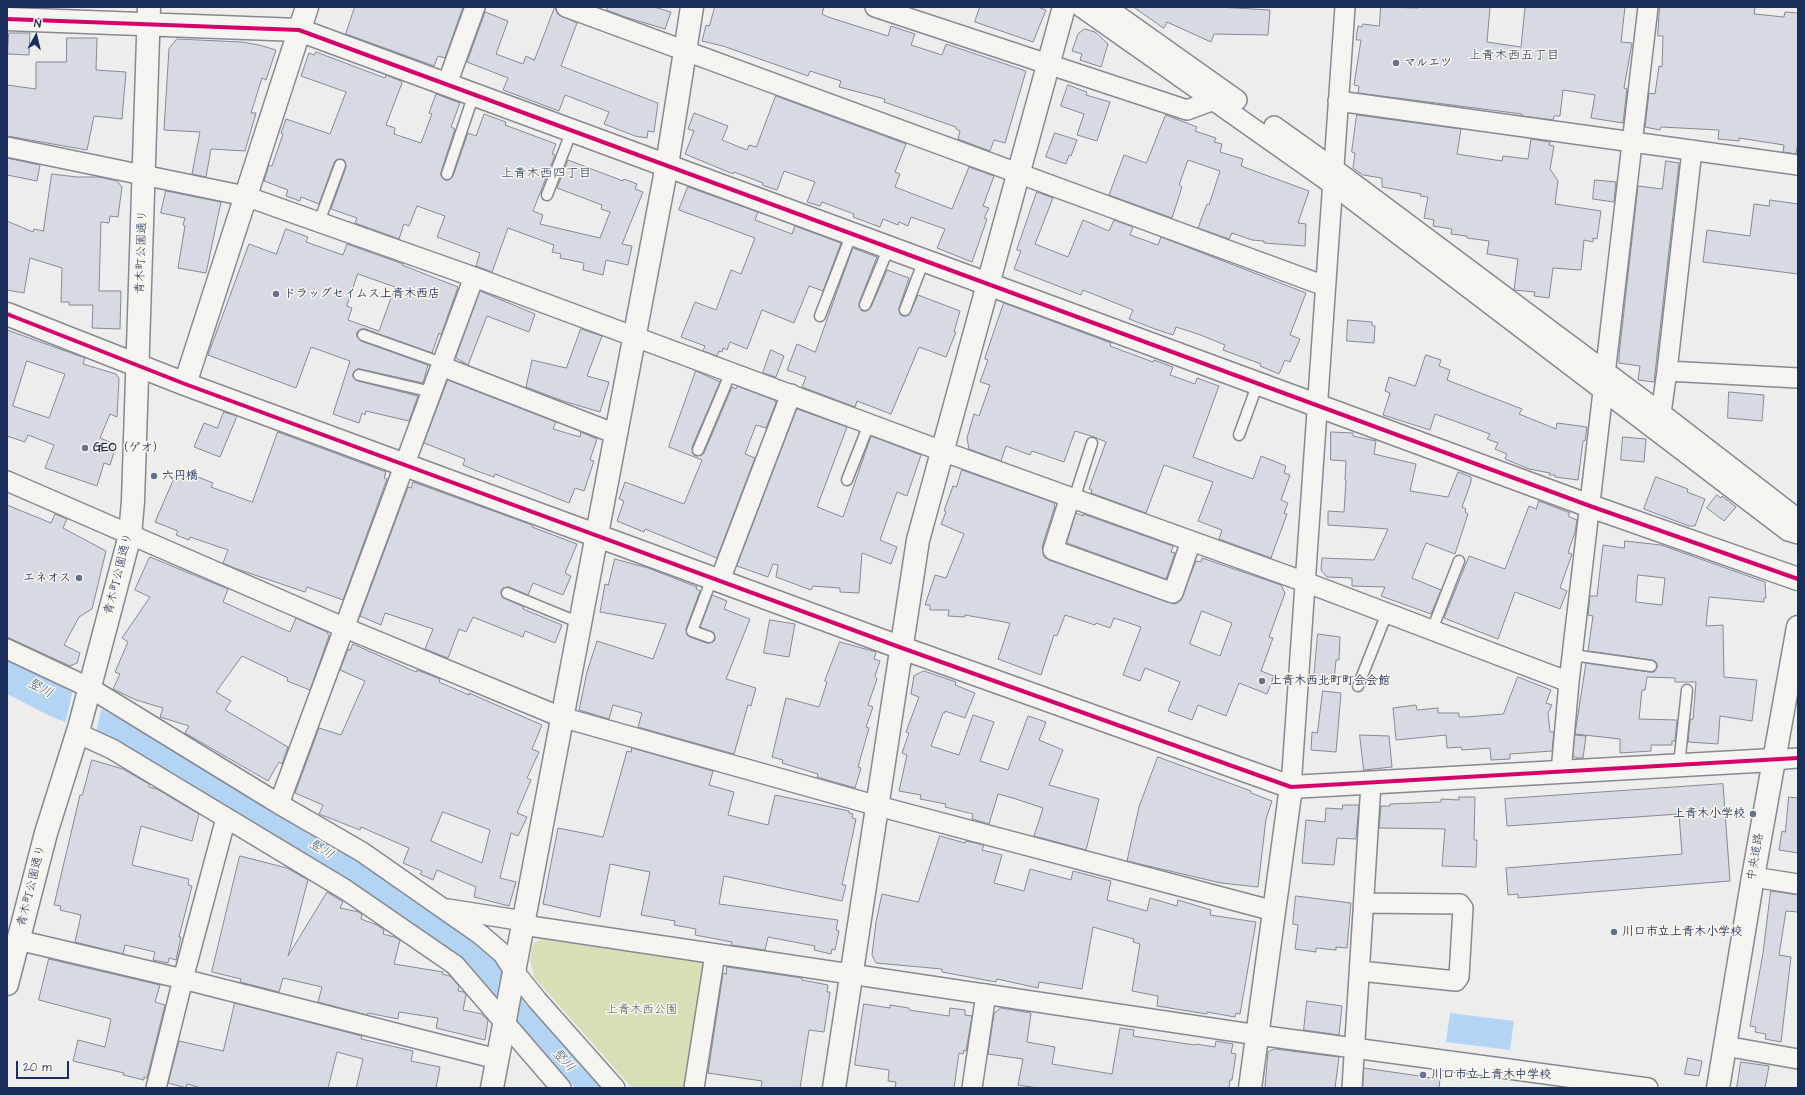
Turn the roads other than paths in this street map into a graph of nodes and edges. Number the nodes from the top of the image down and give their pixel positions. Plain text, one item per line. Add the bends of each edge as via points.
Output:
1 (306, 7) edge
2 (475, 7) edge
3 (566, 7) edge
4 (692, 7) edge
5 (875, 7) edge
6 (1064, 7) edge
7 (1081, 7) edge
8 (1106, 7) edge
9 (1345, 7) edge
10 (1648, 7) edge
11 (149, 16) edge
12 (7, 19) edge
13 (299, 30) junction
14 (685, 51) junction
15 (1049, 64) junction
16 (447, 84) junction
17 (474, 94) junction
18 (1222, 98) junction
19 (1338, 101) junction
20 (572, 130) junction
21 (1632, 141) junction
22 (7, 147) edge
23 (1692, 150) junction
24 (340, 165) dead end
25 (667, 165) junction
26 (1798, 165) edge
27 (447, 174) dead end
28 (1018, 174) junction
29 (145, 176) junction
30 (1333, 176) junction
31 (547, 195) dead end
32 (246, 196) junction
33 (319, 222) junction
34 (852, 234) junction
35 (889, 247) junction
36 (924, 260) junction
37 (474, 277) junction
38 (988, 284) junction
39 (1325, 286) junction
40 (865, 305) dead end
41 (906, 310) dead end
42 (7, 314) edge
43 (820, 316) dead end
44 (363, 336) dead end
45 (634, 337) junction
46 (442, 365) junction
47 (138, 366) junction
48 (1667, 371) junction
49 (730, 372) junction
50 (358, 375) dead end
51 (1798, 378) edge
52 (1604, 380) junction
53 (1258, 383) junction
54 (184, 384) junction
55 (432, 392) junction
56 (791, 394) junction
57 (1317, 405) junction
58 (1656, 420) junction
59 (869, 424) junction
60 (616, 434) junction
61 (1239, 435) dead end
62 (1092, 443) dead end
63 (698, 450) dead end
64 (942, 452) junction
65 (405, 464) junction
66 (848, 480) dead end
67 (7, 481) edge
68 (1072, 498) junction
69 (1590, 506) junction
70 (1798, 519) edge
71 (596, 534) junction
72 (1798, 534) edge
73 (130, 536) junction
74 (1192, 541) junction
75 (1459, 561) dead end
76 (716, 579) junction
77 (1798, 579) edge
78 (1305, 582) junction
79 (507, 593) dead end
80 (1387, 613) junction
81 (580, 623) junction
82 (1798, 627) edge
83 (343, 628) junction
84 (1432, 630) junction
85 (709, 637) dead end
86 (902, 648) junction
87 (7, 649) edge
88 (1572, 656) junction
89 (1651, 666) dead end
90 (1569, 682) junction
91 (1358, 686) dead end
92 (1687, 690) dead end
93 (88, 692) junction
94 (561, 717) junction
95 (78, 731) junction
96 (1798, 758) edge
97 (1773, 760) junction
98 (1679, 765) junction
99 (1561, 772) junction
100 (1371, 783) junction
101 (1291, 787) junction
102 (279, 804) junction
103 (878, 806) junction
104 (226, 818) junction
105 (1753, 878) junction
106 (1798, 884) edge
107 (1364, 903) junction
108 (444, 908) junction
109 (1274, 911) junction
110 (524, 923) junction
111 (18, 940) junction
112 (714, 954) junction
113 (513, 970) junction
114 (1360, 971) junction
115 (852, 974) junction
116 (183, 979) junction
117 (7, 984) edge
118 (986, 994) junction
119 (503, 1023) junction
120 (1258, 1035) junction
121 (1725, 1046) junction
122 (1355, 1049) junction
123 (497, 1059) junction
124 (1798, 1059) edge
125 (156, 1088) edge
126 (492, 1088) edge
127 (561, 1088) edge
128 (615, 1088) edge
129 (694, 1088) edge
130 (834, 1088) edge
131 (972, 1088) edge
132 (1250, 1088) edge
133 (1352, 1088) edge
134 (1648, 1088) edge
135 (1718, 1088) edge

1 - 13 street
2 - 16 street
3 - 14 street
4 - 14 street
5 - 15 street
6 - 15 street
7 - 18 street
8 - 18 street
9 - 19 street
10 - 21 street
11 - 12 street
11 - 13 street
11 - 29 street, 青木町公園通り
13 - 16 street
13 - 32 street
14 - 25 street
14 - 28 street
15 - 18 street via 1187,110
15 - 28 street
16 - 17 street
17 - 20 street
17 - 27 lane
18 - 30 street
19 - 21 street
19 - 30 street
20 - 25 street
20 - 31 lane
21 - 23 street
21 - 52 street
22 - 29 street
23 - 26 street
23 - 48 street
24 - 33 lane
25 - 34 street
25 - 45 street
28 - 38 street
28 - 39 street
29 - 32 street
29 - 47 street, 青木町公園通り
30 - 39 street
30 - 52 street
32 - 33 street
32 - 54 street
33 - 37 street
34 - 35 street
34 - 43 lane
35 - 36 street
35 - 40 lane
36 - 38 street
36 - 41 lane
37 - 45 street
37 - 46 street
38 - 53 street
38 - 64 street
39 - 57 street
42 - 47 street
44 - 46 lane
45 - 49 street
45 - 60 street
46 - 55 street
46 - 60 street
47 - 54 street
47 - 73 street, 青木町公園通り
48 - 51 street
48 - 58 street
49 - 56 street
49 - 63 lane
50 - 55 lane
52 - 58 street
52 - 69 street
53 - 57 street
53 - 61 lane
54 - 65 street
55 - 65 street
56 - 59 street
56 - 76 street
57 - 69 street
57 - 78 street
58 - 70 street
58 - 72 street via 1788,531
59 - 64 street
59 - 66 lane
60 - 71 street
62 - 68 lane
64 - 68 street
64 - 86 street via 918,540
65 - 71 street
65 - 83 street
67 - 73 street
68 - 74 street
68 - 74 street via 1054,550 1061,553 1173,593
69 - 77 street
69 - 88 street
71 - 76 street
71 - 81 street
73 - 83 street
73 - 93 street, 青木町公園通り
74 - 78 street
75 - 84 lane
76 - 85 lane via 692,631
76 - 86 street
78 - 80 street
78 - 101 street
79 - 81 lane
80 - 84 street
80 - 91 lane
81 - 94 street
82 - 97 street, 中央道路
83 - 94 street
83 - 102 street
84 - 90 street
86 - 101 street
86 - 103 street
87 - 93 street
88 - 89 lane
88 - 90 street
90 - 99 street
92 - 98 lane
93 - 95 street, 青木町公園通り
93 - 102 street
94 - 103 street
94 - 110 street
95 - 104 street
95 - 111 street, 青木町公園通り via 46,833
96 - 97 street
97 - 98 street
97 - 105 street, 中央道路
98 - 99 street
99 - 100 street
100 - 101 street
100 - 107 street
101 - 109 street
102 - 108 street via 362,852
103 - 109 street
103 - 115 street
104 - 116 street
104 - 119 street via 346,890 455,965
105 - 106 street
105 - 121 street, 中央道路
107 - 114 street
107 - 114 street via 1460,904 1463,908 1459,977 1456,981
108 - 110 street
108 - 113 street via 503,954
109 - 120 street
110 - 112 street
110 - 113 street
111 - 116 street
111 - 117 street, 青木町公園通り
112 - 115 street
112 - 129 street
113 - 119 street
113 - 128 street
114 - 122 street
115 - 118 street
115 - 130 street
116 - 123 street
116 - 125 street
118 - 120 street
118 - 131 street
119 - 123 street
119 - 127 street
120 - 122 street
120 - 132 street
121 - 124 street
121 - 135 street, 中央道路
122 - 133 street
122 - 134 street
123 - 126 street

